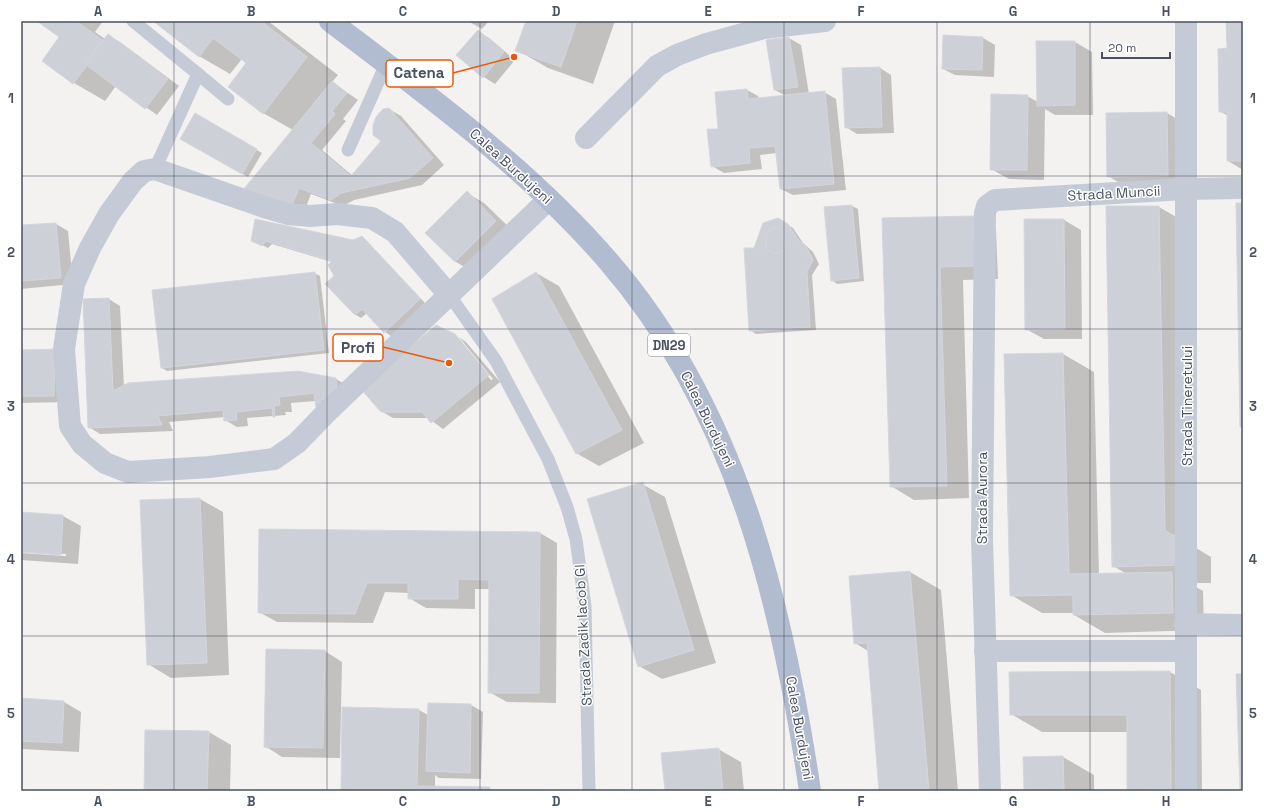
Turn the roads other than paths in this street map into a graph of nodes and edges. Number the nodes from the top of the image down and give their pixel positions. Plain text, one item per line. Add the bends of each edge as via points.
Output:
1 (133, 21) edge
2 (330, 21) edge
3 (825, 21) edge
4 (1186, 21) edge
5 (386, 64) junction
6 (198, 74) junction
7 (228, 98) dead end
8 (586, 138) dead end
9 (348, 150) dead end
10 (155, 169) junction
11 (1243, 188) edge
12 (1186, 189) junction
13 (549, 199) junction
14 (987, 206) joint
15 (450, 296) junction
16 (1185, 624) junction
17 (1243, 624) edge
18 (1185, 651) junction
19 (985, 652) junction
20 (589, 791) edge
21 (810, 791) edge
22 (990, 791) edge
23 (1186, 791) edge

1 - 6 lane
2 - 5 main road, Calea Burdujeni / DN29
3 - 8 street via 764,28 677,55 657,66
4 - 12 street, Strada Tineretului
5 - 9 lane
5 - 13 main road, Calea Burdujeni / DN29 via 476,134
6 - 7 lane
6 - 10 lane
10 - 15 street, Strada Zadik Iacob Gl via 288,214 337,214 372,218 395,232
10 - 15 street via 144,171 132,181 90,248 74,284 64,349 70,426 82,444 105,463 128,472 210,467 274,459 298,443 325,414
11 - 12 street, Strada Muncii
12 - 14 street, Strada Muncii via 995,200
12 - 16 street, Strada Tineretului
13 - 15 street
13 - 21 main road, Calea Burdujeni / DN29 via 610,263 642,303 679,360 712,422 754,528 767,572 790,670
14 - 19 street, Strada Aurora via 982,539
15 - 20 lane, Strada Zadik Iacob Gl via 496,361 548,459 572,526 582,573 585,606
16 - 17 street
16 - 18 street, Strada Tineretului
18 - 19 street
18 - 23 street, Strada Tineretului
19 - 22 street, Strada Aurora

